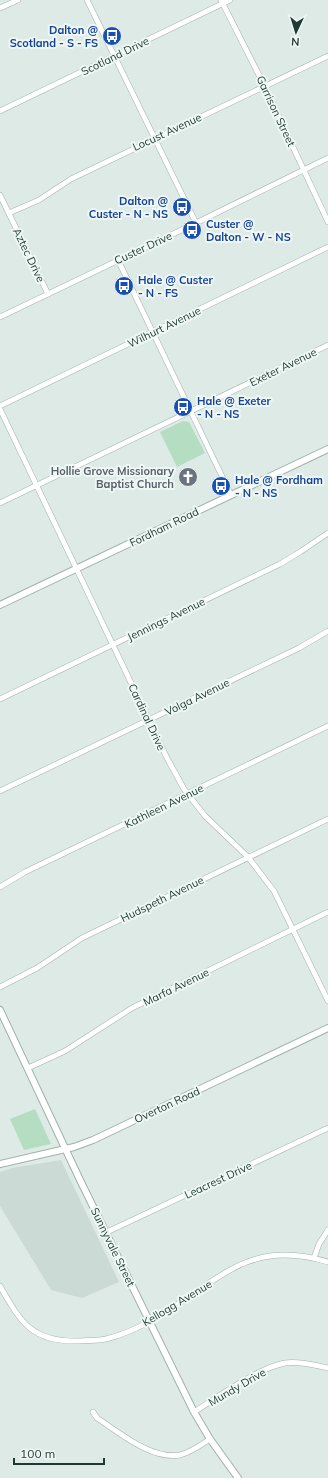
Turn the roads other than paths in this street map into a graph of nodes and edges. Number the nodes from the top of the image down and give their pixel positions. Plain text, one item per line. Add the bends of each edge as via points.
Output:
1 (18, 0) edge
2 (87, 0) edge
3 (230, 0) edge
4 (222, 2) edge
5 (0, 8) edge
6 (114, 56) junction
7 (328, 56) edge
8 (265, 87) junction
9 (0, 111) edge
10 (154, 138) junction
11 (328, 158) edge
12 (303, 170) junction
13 (0, 194) edge
14 (9, 213) junction
15 (328, 222) edge
16 (196, 223) junction
17 (328, 247) edge
18 (118, 260) junction
19 (48, 294) junction
20 (0, 317) edge
21 (153, 333) junction
22 (328, 345) edge
23 (0, 406) edge
24 (0, 409) edge
25 (191, 412) junction
26 (328, 448) edge
27 (36, 486) junction
28 (231, 495) junction
29 (0, 503) edge
30 (328, 533) edge
31 (76, 569) junction
32 (0, 605) edge
33 (328, 631) edge
34 (113, 645) junction
35 (0, 699) edge
36 (149, 720) junction
37 (328, 726) edge
38 (0, 791) edge
39 (188, 794) junction
40 (328, 819) edge
41 (248, 857) junction
42 (0, 887) edge
43 (328, 912) edge
44 (293, 929) junction
45 (0, 987) edge
46 (328, 1002) edge
47 (0, 1010) edge
48 (328, 1028) edge
49 (28, 1068) junction
50 (328, 1128) edge
51 (65, 1149) junction
52 (0, 1164) edge
53 (328, 1230) edge
54 (107, 1232) junction
55 (314, 1258) junction
56 (328, 1262) edge
57 (0, 1286) edge
58 (149, 1321) junction
59 (328, 1368) edge
60 (93, 1412) dead end
61 (194, 1412) junction
62 (210, 1439) junction
63 (238, 1478) edge

1 - 5 street
2 - 6 street
3 - 4 street, Scotland Drive
4 - 6 street, Scotland Drive
4 - 8 street, Garrison Street
6 - 9 street, Scotland Drive
6 - 10 street
7 - 8 street, Locust Avenue
8 - 10 street, Locust Avenue
8 - 12 street, Garrison Street
10 - 14 street, Locust Avenue via 71,179 39,200
10 - 16 street
11 - 12 street, Custer Drive
12 - 15 street, Garrison Street
12 - 16 street, Custer Drive
13 - 14 street, Aztec Drive
14 - 19 street, Aztec Drive
16 - 18 street, Custer Drive
17 - 21 street, Wilhurt Avenue
18 - 19 street, Custer Drive
18 - 21 street
19 - 20 street, Custer Drive
21 - 23 street, Wilhurt Avenue
21 - 25 street
22 - 25 street, Exeter Avenue
24 - 27 street, Cardinal Drive
25 - 27 street, Exeter Avenue
25 - 28 street
26 - 28 street, Fordham Road
27 - 29 street, Exeter Avenue
27 - 31 street, Cardinal Drive
28 - 31 street, Fordham Road
30 - 34 street, Jennings Avenue via 280,564
31 - 32 street, Fordham Road
31 - 34 street, Cardinal Drive
33 - 36 street, Volga Avenue via 299,648
34 - 35 street, Jennings Avenue
34 - 36 street, Cardinal Drive
36 - 38 street, Volga Avenue
36 - 39 street, Cardinal Drive
37 - 39 street, Kathleen Avenue
39 - 41 street, Cardinal Drive via 215,827
39 - 42 street, Kathleen Avenue via 25,872
40 - 41 street, Hudspeth Avenue
41 - 44 street, Cardinal Drive via 274,891
41 - 45 street, Hudspeth Avenue via 82,938 32,971
43 - 44 street, Marfa Avenue
44 - 46 street, Cardinal Drive
44 - 49 street, Marfa Avenue via 132,1008 70,1049
47 - 49 street, Sunnyvale Street
48 - 51 street, Overton Road via 117,1129
49 - 51 street, Sunnyvale Street
50 - 54 street, Leacrest Drive
51 - 52 street, Overton Road
51 - 54 street, Sunnyvale Street
53 - 55 street
54 - 58 street, Sunnyvale Street
55 - 56 street, Kellogg Avenue
55 - 58 street, Kellogg Avenue via 296,1255 275,1256 248,1262 232,1269
57 - 58 street, Kellogg Avenue via 21,1320 29,1328 51,1339 104,1339
58 - 61 street, Sunnyvale Street
59 - 61 street, Mundy Drive via 285,1363 266,1369
60 - 62 street via 97,1418 142,1447 162,1454 181,1455
61 - 62 street, Sunnyvale Street
62 - 63 street, Sunnyvale Street

